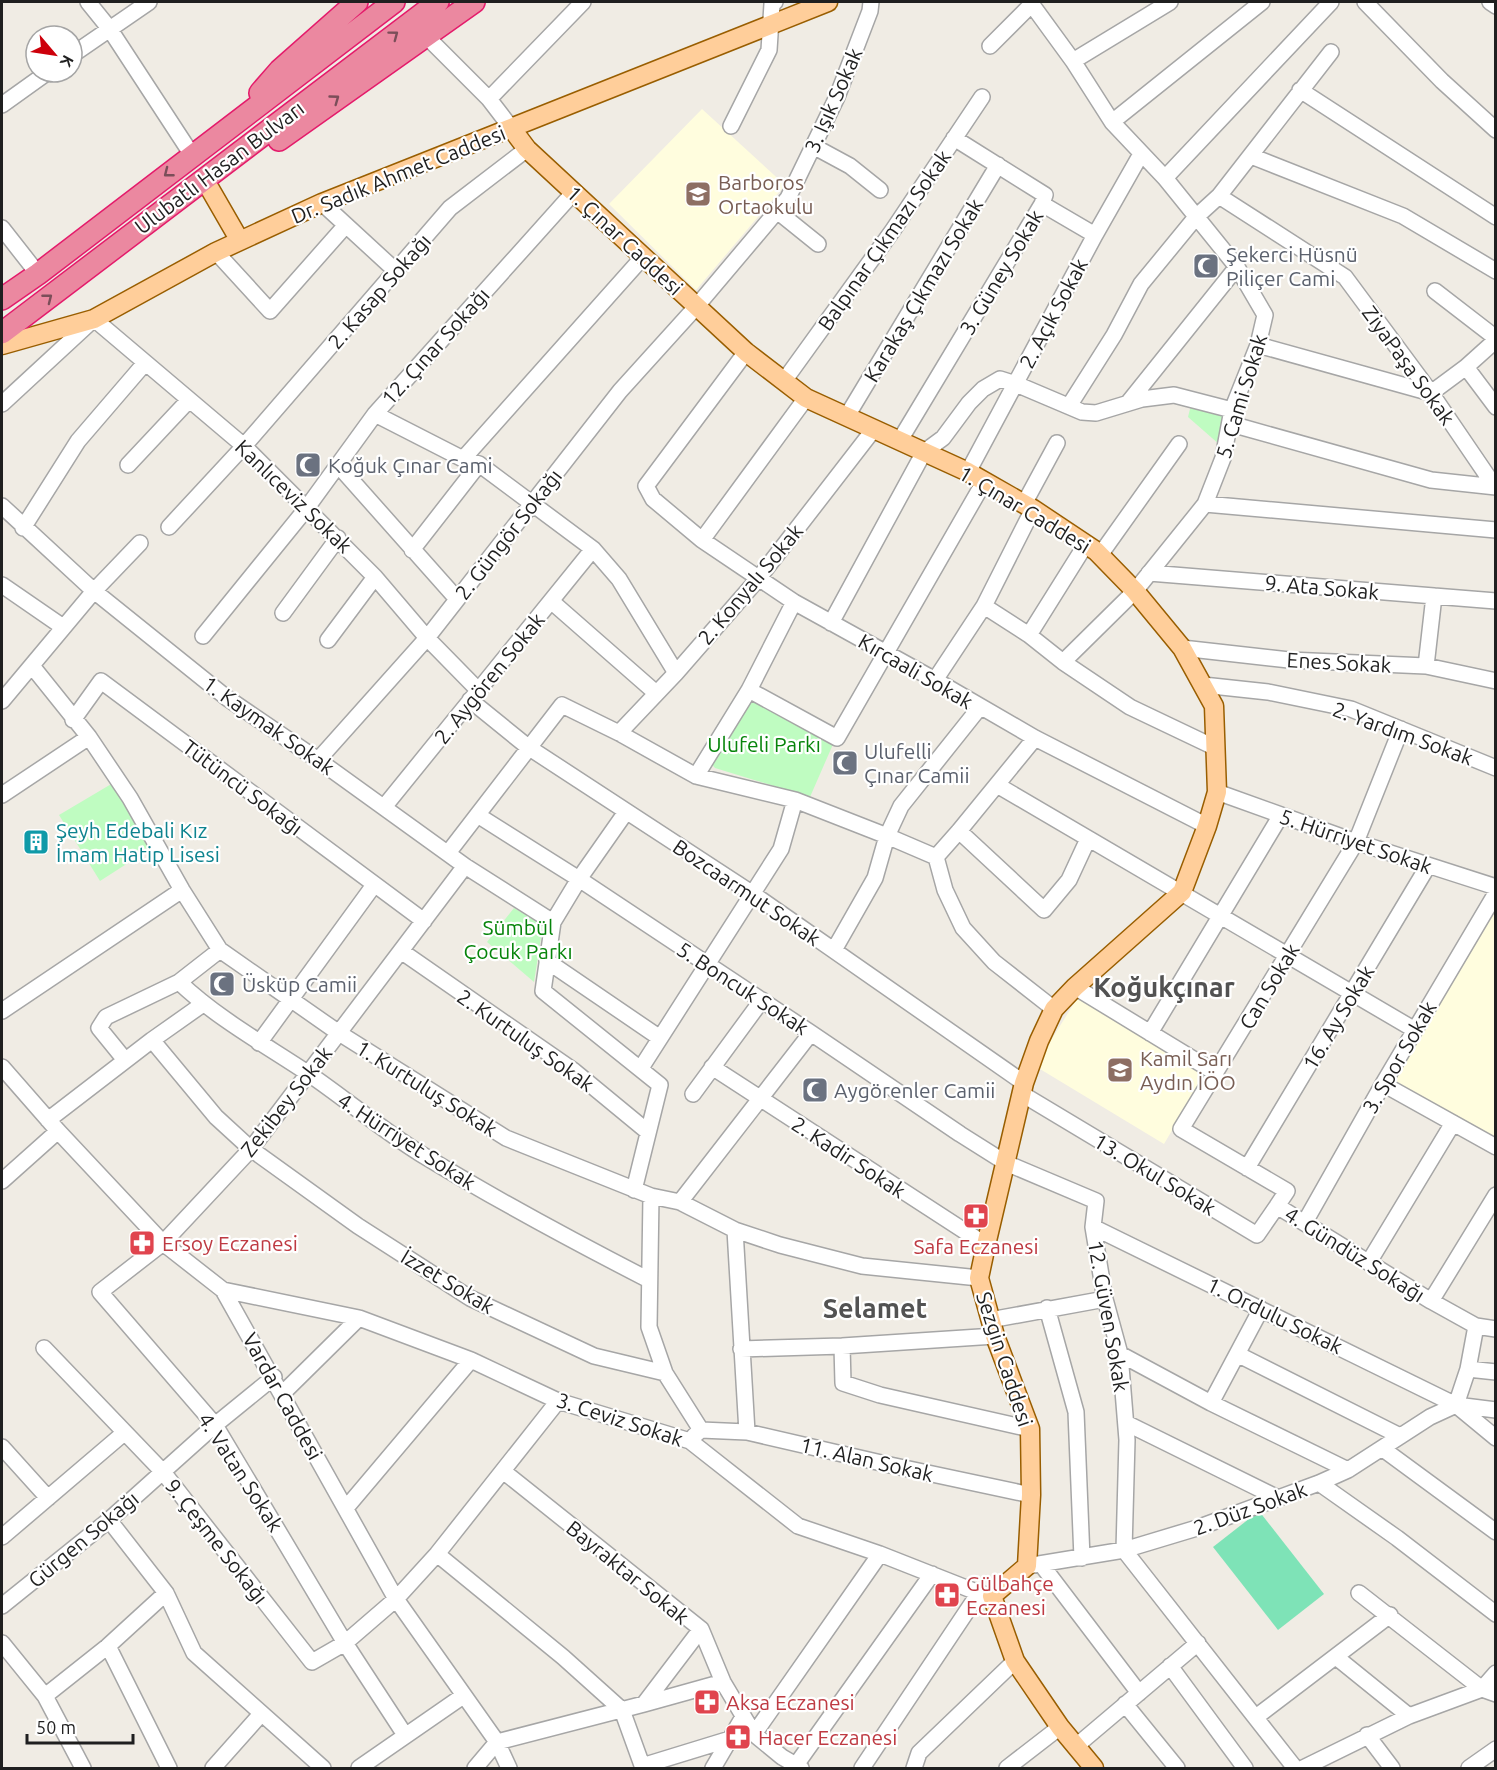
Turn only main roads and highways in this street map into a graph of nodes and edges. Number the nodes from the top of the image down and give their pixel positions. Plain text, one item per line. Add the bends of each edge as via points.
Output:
1 (357, 2) edge
2 (394, 2) edge
3 (438, 2) edge
4 (474, 2) edge
5 (828, 2) edge
6 (232, 125) junction
7 (512, 129) junction
8 (210, 189) junction
9 (129, 235) junction
10 (240, 241) junction
11 (2, 299) edge
12 (2, 333) edge
13 (2, 345) edge
14 (1054, 1009) joint
15 (1094, 1768) edge

1 - 6 highway via 280,70
2 - 6 highway, Ulubatlı Hasan Bulvarı
9 -> 3 highway, Ulubatlı Hasan Bulvarı
8 -> 4 highway
5 - 7 main road, Dr. Sadık Ahmet Caddesi
6 -> 11 highway, Ulubatlı Hasan Bulvarı
7 - 10 main road, Dr. Sadık Ahmet Caddesi via 322,203
7 - 14 main road, 1. Çınar Caddesi via 528,149 746,352 806,398 968,472 1093,550 1135,591 1182,648 1214,706 1217,792 1207,826 1182,892
8 - 9 highway
8 - 10 main road
12 -> 9 highway, Ulubatlı Hasan Bulvarı
10 - 13 main road, Dr. Sadık Ahmet Caddesi via 94,319
14 - 15 main road, Sezgin Caddesi via 1023,1088 979,1278 992,1328 1030,1430 1034,1565 986,1595 1015,1661

